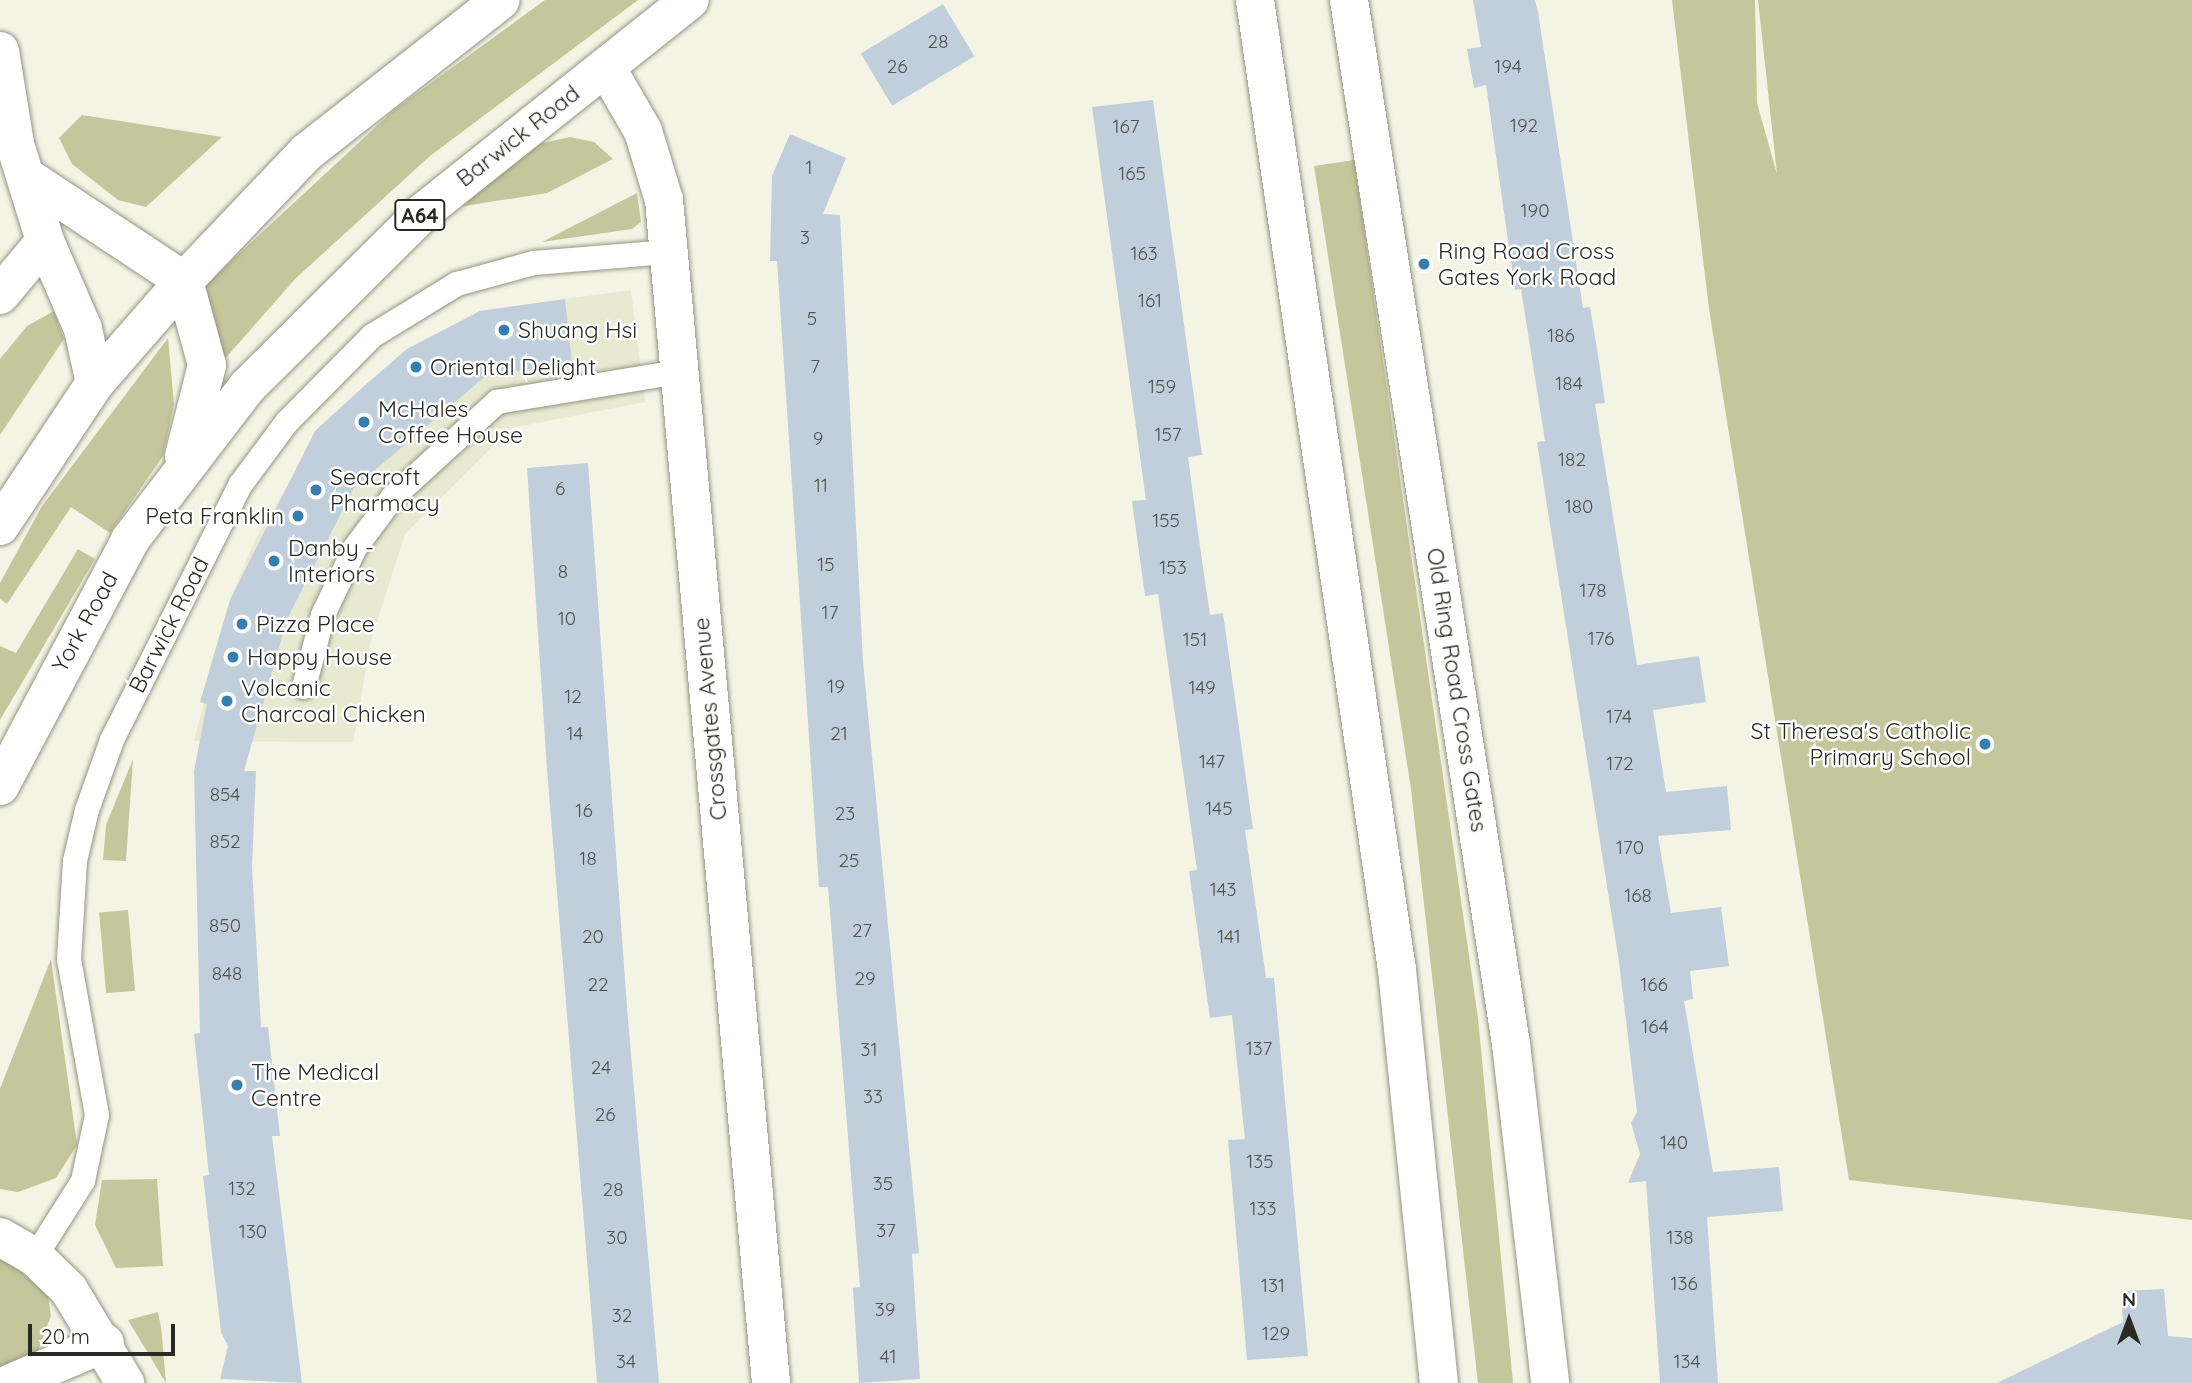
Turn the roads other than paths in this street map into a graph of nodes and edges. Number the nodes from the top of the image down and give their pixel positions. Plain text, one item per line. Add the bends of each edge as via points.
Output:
1 (501, 0) edge
2 (690, 0) edge
3 (1255, 0) edge
4 (1349, 0) edge
5 (1, 59) edge
6 (606, 67) junction
7 (27, 177) junction
8 (45, 241) junction
9 (667, 252) junction
10 (184, 281) junction
11 (0, 295) edge
12 (678, 372) junction
13 (94, 383) junction
14 (182, 465) junction
15 (0, 526) edge
16 (304, 687) dead end
17 (0, 786) edge
18 (0, 1237) edge
19 (35, 1257) junction
20 (105, 1342) junction
21 (12, 1383) edge
22 (125, 1383) edge
23 (771, 1383) edge
24 (1439, 1383) edge
25 (1550, 1383) edge

1 - 10 main road via 307,152
2 - 6 main road, Barwick Road / A64
3 - 24 main road via 1393,943
4 - 25 main road, Old Ring Road Cross Gates via 1507,1019
5 - 7 main road
6 - 9 main road, Crossgates Avenue via 658,167
6 - 14 main road, Barwick Road / A64 via 498,149 337,291
7 - 8 main road
7 - 10 main road
8 - 11 main road
8 - 13 main road via 83,329
9 - 12 main road, Crossgates Avenue
9 - 19 lane, Barwick Road via 534,263 457,284 372,336 287,422 240,484 112,740 87,810 75,861 69,959 96,1127 83,1181
10 - 13 main road
10 - 14 main road via 207,365
12 - 16 lane via 497,402 393,497 355,548 323,615
12 - 23 main road, Crossgates Avenue
13 - 15 main road
14 - 17 main road, York Road / A64 via 107,579
18 - 19 main road
19 - 20 main road via 68,1290
20 - 21 main road
20 - 22 main road

